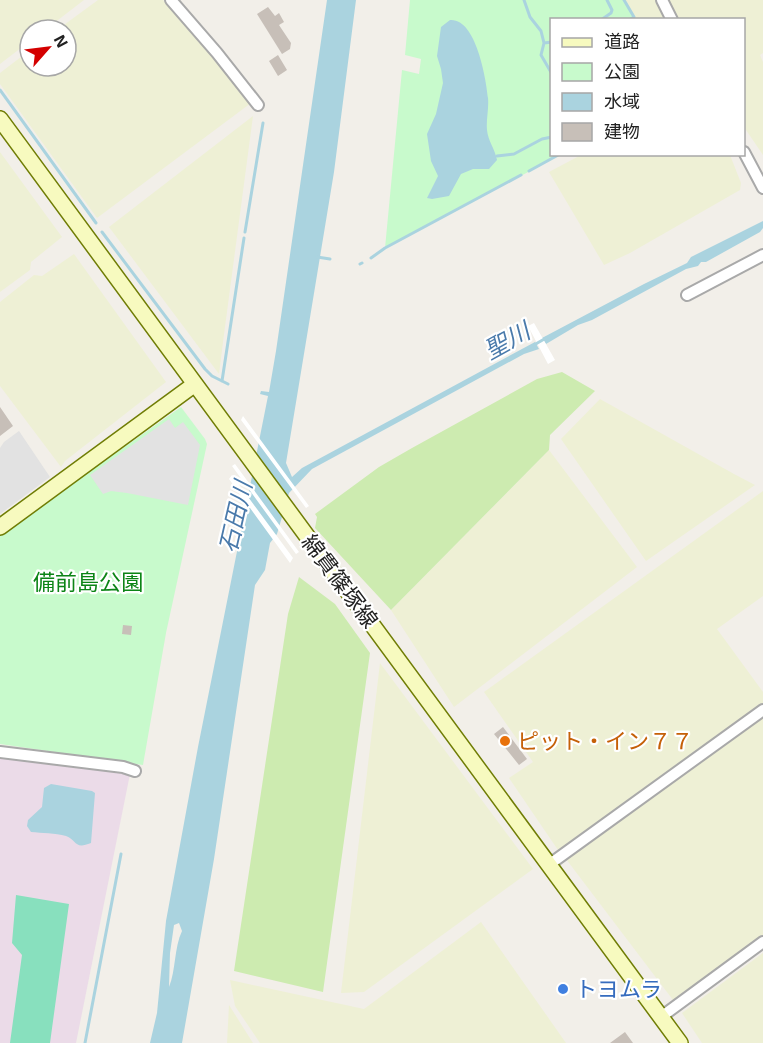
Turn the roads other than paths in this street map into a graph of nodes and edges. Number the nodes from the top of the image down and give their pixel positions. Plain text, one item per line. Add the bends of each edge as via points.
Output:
1 (171, 0) edge
2 (662, 0) edge
3 (671, 18) edge
4 (258, 105) dead end
5 (0, 119) edge
6 (745, 154) edge
7 (763, 188) edge
8 (763, 255) edge
9 (687, 295) dead end
10 (195, 384) junction
11 (0, 527) edge
12 (763, 710) edge
13 (0, 752) edge
14 (135, 771) dead end
15 (550, 864) junction
16 (763, 942) edge
17 (661, 1017) junction
18 (680, 1043) edge

1 - 4 street
2 - 3 street
5 - 10 main road, 綿貫篠塚線
6 - 7 street
8 - 9 street
10 - 11 main road
10 - 15 main road, 綿貫篠塚線
12 - 15 street
13 - 14 street
15 - 17 main road, 綿貫篠塚線
16 - 17 street
17 - 18 main road, 綿貫篠塚線

